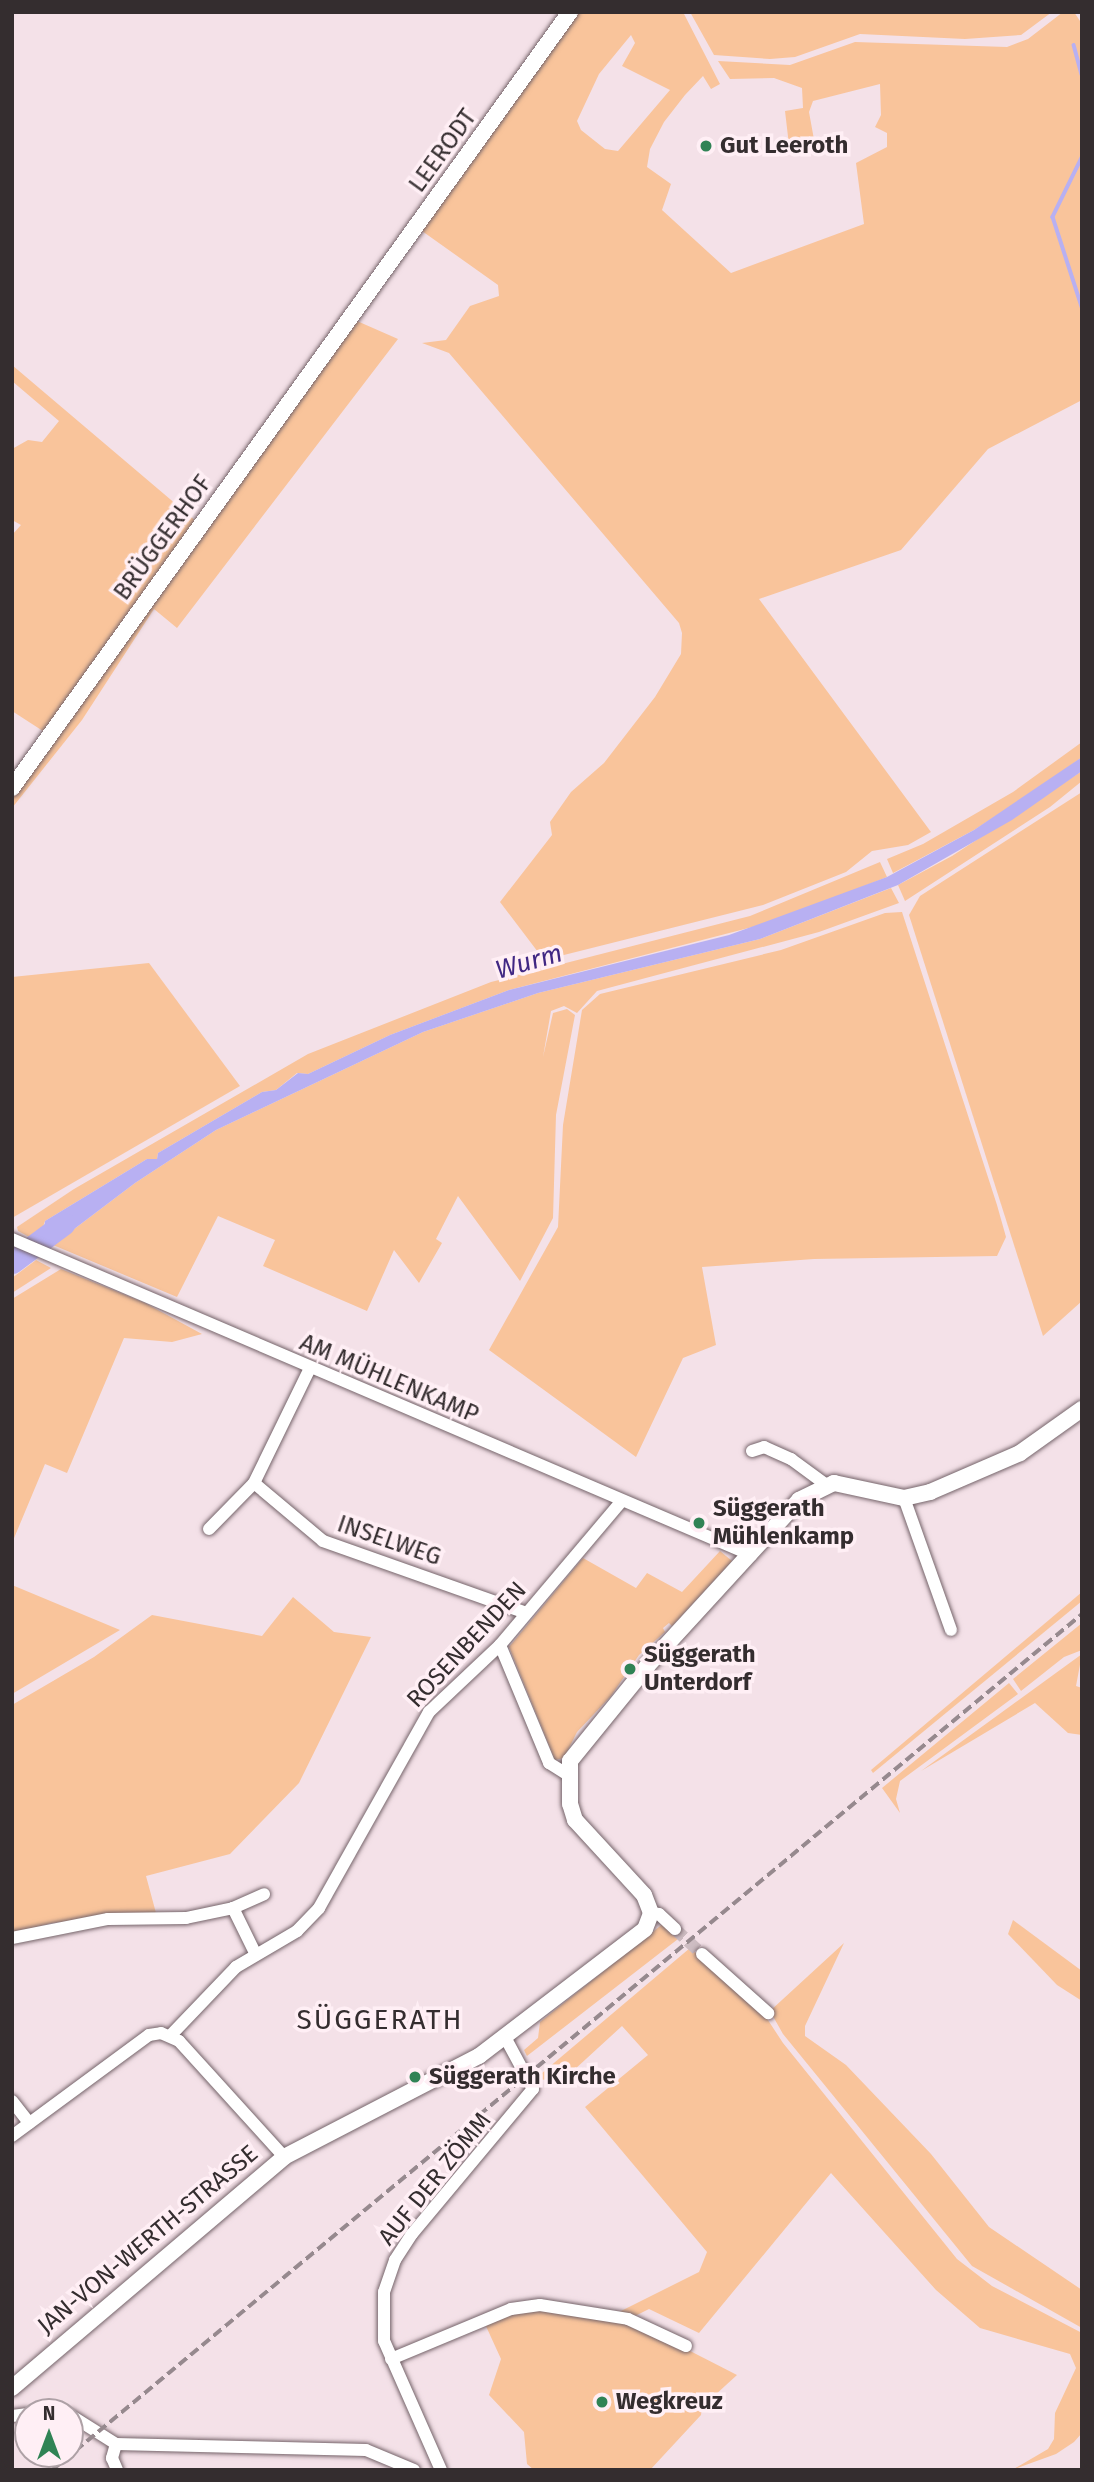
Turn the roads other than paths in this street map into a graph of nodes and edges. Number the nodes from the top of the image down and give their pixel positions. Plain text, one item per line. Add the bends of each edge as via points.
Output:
1 (570, 12) edge
2 (352, 316) joint
3 (12, 788) edge
4 (16, 1241) edge
5 (310, 1368) junction
6 (1082, 1409) edge
7 (752, 1451) dead end
8 (254, 1483) junction
9 (825, 1484) junction
10 (904, 1499) junction
11 (621, 1502) junction
12 (209, 1529) dead end
13 (751, 1555) junction
14 (526, 1614) junction
15 (951, 1630) dead end
16 (500, 1645) junction
17 (568, 1775) junction
18 (264, 1894) dead end
19 (233, 1908) junction
20 (651, 1913) junction
21 (675, 1929) tunnel mouth
22 (12, 1938) edge
23 (702, 1954) tunnel mouth
24 (256, 1955) junction
25 (768, 2013) dead end
26 (171, 2035) junction
27 (505, 2037) junction
28 (12, 2101) edge
29 (29, 2123) junction
30 (12, 2136) edge
31 (284, 2157) junction
32 (686, 2346) dead end
33 (391, 2359) junction
34 (12, 2388) edge
35 (84, 2424) edge
36 (116, 2444) junction
37 (117, 2470) edge
38 (414, 2470) edge
39 (441, 2470) edge

1 - 2 main road, LEERODT
2 - 3 main road, BRÜGGERHOF
4 - 5 street, AM MÜHLENKAMP
5 - 8 street
5 - 11 street, AM MÜHLENKAMP
6 - 10 main road via 990,1468
7 - 9 street via 764,1447 791,1459
8 - 12 street
8 - 14 street, INSELWEG via 323,1541
9 - 10 main road via 845,1483
9 - 13 main road via 799,1500
10 - 15 street
11 - 13 street, AM MÜHLENKAMP
11 - 14 street, ROSENBENDEN
13 - 17 main road via 587,1736 570,1761
14 - 16 street, ROSENBENDEN
16 - 17 street via 549,1763
16 - 24 street, ROSENBENDEN via 429,1712 319,1908 297,1931
17 - 20 main road via 570,1804 582,1831 644,1895
18 - 19 street
19 - 22 street via 186,1918 108,1919
19 - 24 street
20 - 21 street via 659,1914
20 - 27 main road via 645,1929
23 - 25 street
24 - 26 street, ROSENBENDEN via 236,1967
26 - 29 street via 149,2035
26 - 31 street
27 - 31 main road, JAN-VON-WERTH-STRASSE
27 - 33 street, AUF DER ZÖMM via 533,2089 395,2260 384,2292 382,2317
28 - 29 street
29 - 30 street
31 - 34 main road, JAN-VON-WERTH-STRASSE
32 - 33 street via 628,2319 540,2305 511,2309
33 - 39 street, AUF DER ZÖMM
35 - 36 street
36 - 37 street via 112,2458
36 - 38 street via 366,2450

